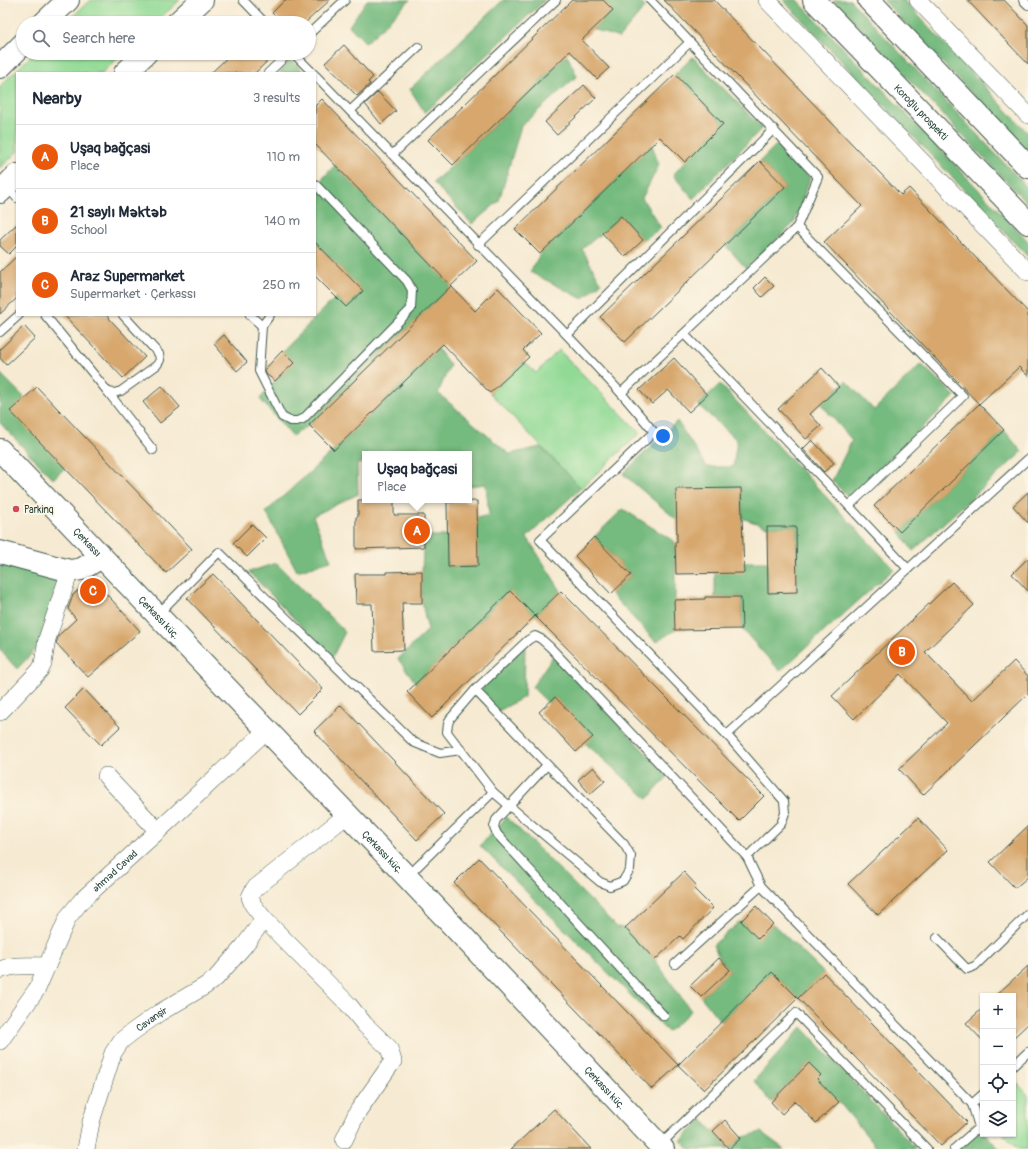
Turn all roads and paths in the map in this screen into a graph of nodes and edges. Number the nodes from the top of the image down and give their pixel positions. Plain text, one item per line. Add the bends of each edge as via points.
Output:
1 (68, 0) edge
2 (202, 0) edge
3 (243, 0) edge
4 (345, 0) edge
5 (556, 0) edge
6 (650, 0) edge
7 (767, 0) edge
8 (814, 0) edge
9 (869, 0) edge
10 (918, 0) edge
11 (1023, 0) edge
12 (1028, 5) edge
13 (51, 16) edge
14 (185, 16) edge
15 (258, 16) edge
16 (316, 27) edge
17 (690, 42) junction
18 (418, 47) dead end
19 (16, 51) edge
20 (139, 60) edge
21 (282, 60) edge
22 (300, 60) edge
23 (0, 67) edge
24 (126, 72) edge
25 (269, 72) edge
26 (312, 72) edge
27 (316, 76) edge
28 (350, 111) junction
29 (1028, 115) edge
30 (774, 130) junction
31 (393, 154) junction
32 (1028, 167) edge
33 (316, 185) edge
34 (1028, 223) edge
35 (797, 227) junction
36 (478, 245) junction
37 (1028, 272) edge
38 (18, 316) edge
39 (46, 316) edge
40 (124, 316) edge
41 (251, 316) edge
42 (269, 316) edge
43 (262, 326) junction
44 (0, 332) edge
45 (684, 334) junction
46 (567, 335) junction
47 (108, 392) junction
48 (621, 393) junction
49 (0, 450) edge
50 (153, 450) dead end
51 (1028, 458) edge
52 (849, 506) junction
53 (0, 552) edge
54 (101, 557) junction
55 (908, 569) junction
56 (70, 571) junction
57 (157, 614) junction
58 (475, 690) junction
59 (0, 712) edge
60 (267, 730) junction
61 (727, 735) junction
62 (461, 750) junction
63 (547, 765) junction
64 (106, 776) dead end
65 (493, 792) junction
66 (509, 805) junction
67 (347, 815) junction
68 (158, 832) junction
69 (747, 857) junction
70 (407, 877) junction
71 (761, 886) junction
72 (1028, 914) edge
73 (264, 919) junction
74 (937, 938) dead end
75 (675, 964) dead end
76 (47, 966) junction
77 (0, 970) edge
78 (664, 1016) dead end
79 (0, 1041) edge
80 (1028, 1052) edge
81 (1014, 1065) edge
82 (980, 1097) edge
83 (972, 1104) junction
84 (344, 1140) dead end
85 (662, 1147) edge
86 (86, 1149) edge
87 (927, 1149) edge
88 (954, 1149) edge

1 - 13 street
2 - 14 street
3 - 15 lane
4 - 16 lane
5 - 31 lane
6 - 17 lane
7 - 37 street
8 - 34 street, Koroğlu prospekti
9 - 32 street
10 - 29 street
11 - 12 lane
17 - 30 lane
17 - 36 lane
18 - 28 lane
19 - 23 street
20 - 24 street
21 - 25 lane
22 - 26 lane
27 - 28 lane
28 - 31 lane
30 - 35 lane via 818,177
30 - 46 lane
31 - 36 lane
33 - 43 lane via 407,281 412,290 411,309 303,419 298,421 282,417 259,370
35 - 45 lane
35 - 52 lane via 963,396
36 - 46 lane
38 - 44 lane
39 - 47 lane
40 - 47 lane via 159,354 160,360 157,365 121,391
41 - 43 lane
42 - 43 lane
45 - 48 lane
45 - 52 lane
46 - 48 lane
47 - 50 lane
48 - 61 lane via 654,432 540,540
49 - 54 street, Çerkassı
51 - 55 lane
52 - 55 lane
53 - 56 street
54 - 56 street, Çerkassı via 82,569
54 - 57 street, Çerkassı küç.
55 - 61 lane
56 - 59 street via 47,639 43,664
57 - 60 street, Çerkassı küç.
57 - 62 lane via 219,552 413,742 440,753
58 - 62 lane via 448,724 447,732
58 - 63 lane
58 - 69 lane via 528,640 535,636 541,639
60 - 67 street, Çerkassı küç.
60 - 68 street, Əhməd Cavad
61 - 69 lane via 784,801 785,813 781,824
62 - 65 lane
63 - 66 lane
63 - 66 lane via 624,844 631,856 630,869 623,881 610,886 600,882
64 - 68 street
65 - 66 lane
65 - 70 lane
66 - 78 lane via 496,820 494,827 497,834
67 - 70 street, Çerkassı küç.
67 - 73 street via 254,889 250,897
68 - 76 street, Əhməd Cavad via 82,900 68,917
69 - 71 lane
70 - 85 street, Çerkassı küç.
71 - 75 lane
71 - 83 lane
72 - 74 lane via 975,966 966,969
73 - 84 street via 389,1048 393,1061 358,1111
73 - 86 street, Cavanşir via 216,978 158,1013 121,1041 113,1053 91,1122
76 - 77 street via 6,967
76 - 79 street, Əhməd Cavad via 34,994
80 - 81 lane
82 - 83 lane
83 - 88 lane via 980,1127
85 - 87 lane via 796,1012

